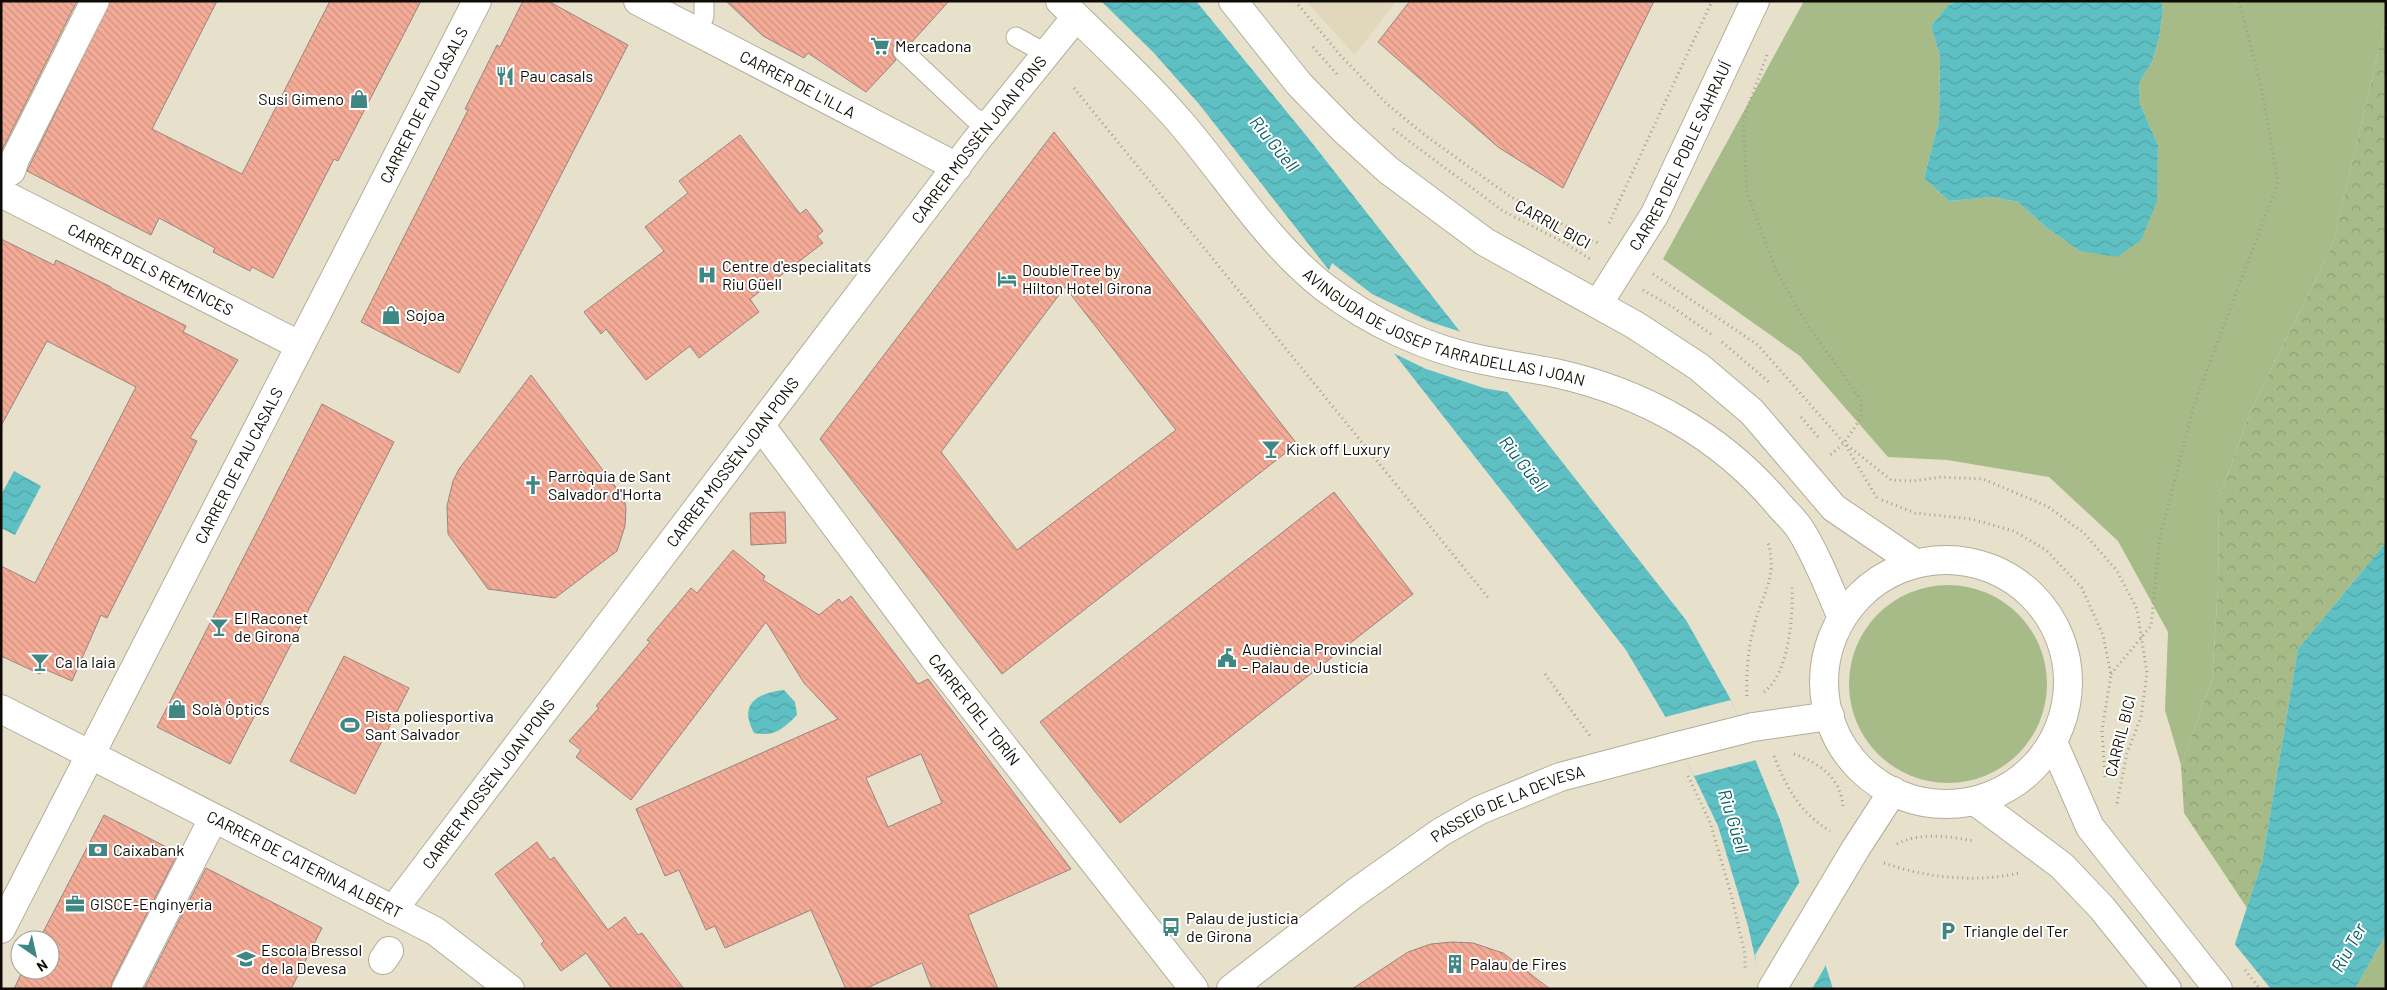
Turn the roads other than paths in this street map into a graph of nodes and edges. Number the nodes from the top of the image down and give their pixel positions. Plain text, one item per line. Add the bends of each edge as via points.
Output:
1 (94, 1) edge
2 (477, 1) edge
3 (638, 1) edge
4 (704, 1) edge
5 (1234, 1) edge
6 (1755, 1) edge
7 (1068, 9) edge
8 (698, 32) junction
9 (1016, 36) dead end
10 (903, 51) dead end
11 (1045, 53) junction
12 (990, 124) junction
13 (957, 167) junction
14 (6, 182) edge
15 (1598, 304) junction
16 (299, 345) junction
17 (761, 426) junction
18 (1915, 563) junction
19 (1842, 618) junction
20 (1, 709) edge
21 (1830, 716) junction
22 (2053, 742) junction
23 (90, 754) junction
24 (1893, 791) junction
25 (1975, 800) junction
26 (213, 819) junction
27 (392, 910) junction
28 (1, 929) edge
29 (126, 989) edge
30 (510, 989) edge
31 (1194, 989) edge
32 (1231, 989) edge
33 (1772, 989) edge
34 (2167, 989) edge
35 (2218, 989) edge

1 - 14 street
2 - 16 street, CARRER DE PAU CASALS via 396,163
3 - 8 street, CARRER DE L'ILLA
4 - 8 lane via 704,16
5 - 15 street via 1299,84 1388,170 1485,242
6 - 15 street, CARRER DEL POBLE SAHRAUÍ via 1656,214
7 - 11 street, CARRER MOSSÈN JOAN PONS
7 - 19 street, AVINGUDA DE JOSEP TARRADELLAS I JOAN via 1181,124 1271,238 1324,287 1372,318 1412,338 1480,360 1591,382 1678,419 1745,469 1798,526
8 - 13 street, CARRER DE L'ILLA
9 - 11 lane
10 - 12 lane via 974,118
11 - 12 street, CARRER MOSSÈN JOAN PONS
12 - 13 street, CARRER MOSSÈN JOAN PONS
13 - 17 street, CARRER MOSSÈN JOAN PONS
14 - 16 street, CARRER DELS REMENCES via 241,316
15 - 18 street via 1699,367 1752,412 1834,508
16 - 23 street, CARRER DE PAU CASALS
17 - 27 street, CARRER MOSSÈN JOAN PONS
17 - 31 street, CARRER DEL TORÍN via 934,658
18 - 19 street via 1900,567 1876,581
18 - 22 street via 1947,560 1984,566 2028,592 2045,612 2058,635 2066,660 2068,686 2063,718
19 - 21 street via 1828,652 1826,666
20 - 23 street, CARRER DE CATERINA ALBERT
21 - 24 street via 1854,760
21 - 32 street, PASSEIG DE LA DEVESA, bridge via 1750,715 1680,758 1560,776 1480,810 1441,832 1354,893
22 - 25 street via 2021,780 1992,796
22 - 35 street via 2090,827
23 - 26 street, CARRER DE CATERINA ALBERT
23 - 28 street, CARRER DE PAU CASALS
24 - 25 street via 1944,804
24 - 33 street
25 - 34 street via 2040,863 2062,866 2102,908
26 - 27 street, CARRER DE CATERINA ALBERT
26 - 29 street
27 - 30 street, CARRER DE CATERINA ALBERT via 435,931

